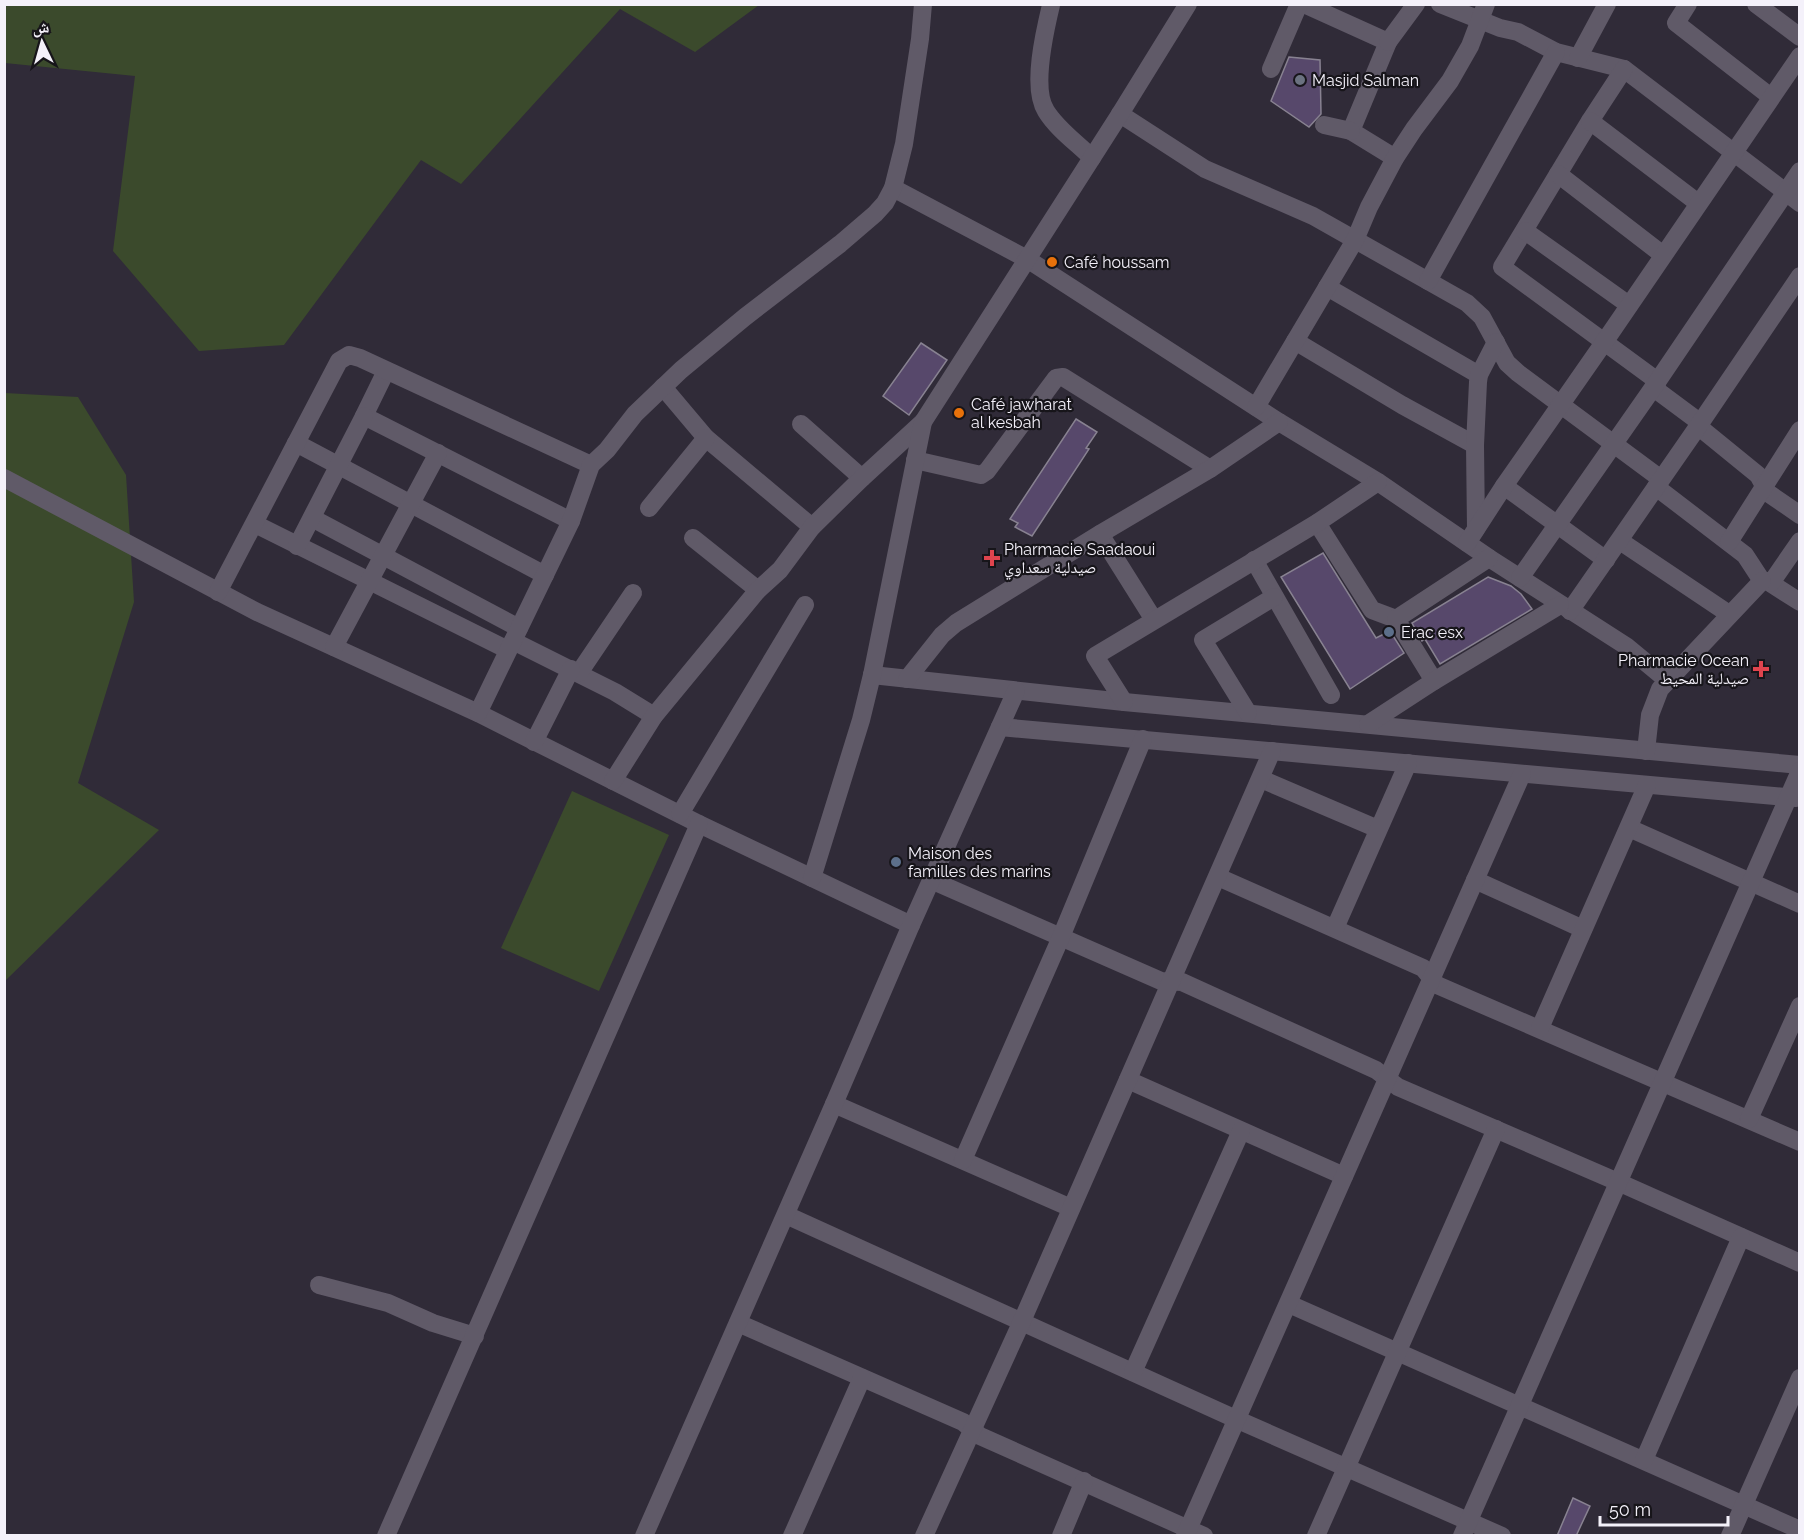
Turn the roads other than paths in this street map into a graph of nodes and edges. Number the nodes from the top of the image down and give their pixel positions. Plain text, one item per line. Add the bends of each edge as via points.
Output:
1 (922, 4) edge
2 (1188, 4) edge
3 (1299, 4) edge
4 (1304, 4) edge
5 (1416, 4) edge
6 (1440, 4) edge
7 (1607, 4) edge
8 (1688, 4) edge
9 (1756, 4) edge
10 (1051, 5) edge
11 (1484, 13) edge
12 (1800, 37) edge
13 (1388, 42) junction
14 (1557, 52) junction
15 (1800, 56) edge
16 (1578, 57) junction
17 (1271, 69) dead end
18 (1624, 69) junction
19 (1771, 97) junction
20 (1120, 114) junction
21 (1590, 121) junction
22 (1324, 124) dead end
23 (1351, 131) junction
24 (1734, 153) junction
25 (1092, 158) junction
26 (1395, 159) junction
27 (1800, 171) edge
28 (1558, 174) junction
29 (893, 188) junction
30 (1792, 198) edge
31 (1698, 203) junction
32 (1525, 231) junction
33 (1355, 240) junction
34 (1663, 255) junction
35 (1027, 258) junction
36 (1800, 276) edge
37 (1428, 281) junction
38 (1327, 287) junction
39 (1629, 305) junction
40 (1296, 341) junction
41 (1605, 341) junction
42 (1496, 342) junction
43 (386, 371) junction
44 (1479, 375) junction
45 (1656, 385) junction
46 (663, 387) junction
47 (1561, 404) junction
48 (1256, 407) junction
49 (364, 416) junction
50 (923, 422) junction
51 (1279, 422) junction
52 (801, 423) dead end
53 (1699, 425) junction
54 (1800, 430) edge
55 (706, 438) junction
56 (296, 443) junction
57 (1614, 444) junction
58 (1475, 445) junction
59 (438, 453) junction
60 (915, 460) junction
61 (591, 465) junction
62 (338, 466) junction
63 (1210, 469) junction
64 (4, 478) edge
65 (862, 478) junction
66 (1378, 483) junction
67 (1659, 483) junction
68 (1503, 486) junction
69 (1764, 488) junction
70 (410, 505) junction
71 (649, 508) dead end
72 (1800, 515) edge
73 (312, 518) junction
74 (571, 521) junction
75 (1317, 523) junction
76 (255, 524) junction
77 (1558, 525) junction
78 (812, 527) junction
79 (1100, 534) junction
80 (1472, 536) junction
81 (693, 538) dead end
82 (1620, 541) junction
83 (1800, 541) edge
84 (1729, 542) junction
85 (297, 546) junction
86 (384, 556) junction
87 (1489, 558) junction
88 (1254, 560) junction
89 (1606, 560) junction
90 (544, 574) junction
91 (1520, 578) junction
92 (370, 582) junction
93 (1766, 582) junction
94 (758, 590) junction
95 (218, 592) junction
96 (633, 593) dead end
97 (1274, 597) junction
98 (1800, 602) edge
99 (805, 605) dead end
100 (1565, 608) junction
101 (1729, 614) junction
102 (1396, 619) junction
103 (1154, 620) junction
104 (513, 639) junction
105 (334, 647) junction
106 (575, 671) junction
107 (872, 675) junction
108 (907, 679) junction
109 (1668, 680) junction
110 (1434, 681) junction
111 (1016, 691) junction
112 (1331, 695) dead end
113 (1124, 702) junction
114 (478, 713) junction
115 (1248, 713) junction
116 (654, 716) junction
117 (1368, 724) junction
118 (1000, 727) junction
119 (1143, 739) junction
120 (534, 742) junction
121 (1646, 750) junction
122 (1272, 751) junction
123 (1408, 763) junction
124 (1800, 765) edge
125 (1800, 771) edge
126 (1522, 774) junction
127 (1261, 779) junction
128 (612, 781) junction
129 (1647, 785) junction
130 (1793, 797) edge
131 (680, 814) junction
132 (699, 824) junction
133 (1629, 828) junction
134 (1378, 829) junction
135 (1218, 877) junction
136 (812, 878) junction
137 (931, 880) junction
138 (1475, 880) junction
139 (1750, 882) junction
140 (1800, 904) edge
141 (911, 926) junction
142 (1335, 928) junction
143 (1583, 929) junction
144 (1061, 937) junction
145 (1431, 978) junction
146 (1172, 982) junction
147 (1797, 1017) edge
148 (1540, 1028) junction
149 (1387, 1079) junction
150 (1128, 1080) junction
151 (1662, 1081) junction
152 (834, 1104) junction
153 (1749, 1119) junction
154 (1496, 1129) junction
155 (1241, 1131) junction
156 (1800, 1142) edge
157 (963, 1160) junction
158 (1344, 1176) junction
159 (1618, 1182) junction
160 (1071, 1208) junction
161 (786, 1215) junction
162 (1741, 1237) junction
163 (1800, 1263) edge
164 (319, 1285) dead end
165 (1289, 1304) junction
166 (1022, 1321) junction
167 (738, 1323) junction
168 (475, 1336) junction
169 (1397, 1352) junction
170 (1133, 1372) junction
171 (862, 1378) junction
172 (1800, 1378) edge
173 (1518, 1406) junction
174 (1238, 1420) junction
175 (971, 1429) junction
176 (1644, 1460) junction
177 (1347, 1468) junction
178 (1084, 1481) junction
179 (1744, 1504) junction
180 (1465, 1528) edge
181 (1800, 1530) edge
182 (1193, 1533) edge
183 (648, 1534) edge
184 (386, 1536) edge
185 (792, 1536) edge
186 (924, 1536) edge
187 (1061, 1536) edge
188 (1316, 1536) edge
189 (1502, 1536) edge
190 (1730, 1536) edge

1 - 29 street via 906,133
2 - 20 street
3 - 17 street
4 - 13 street
5 - 13 street
6 - 11 street
7 - 16 street
8 - 19 street via 1676,23
9 - 12 street
10 - 25 street via 1040,60 1044,109
11 - 14 street via 1500,28 1518,32
11 - 26 street via 1450,81
13 - 23 street
14 - 16 street
14 - 37 street
15 - 19 street
16 - 18 street
18 - 21 street
18 - 24 street
19 - 24 street
20 - 25 street
20 - 33 street via 1205,169 1313,216
21 - 28 street
21 - 31 street
22 - 23 street
23 - 26 street
24 - 30 street
24 - 31 street
25 - 35 street
26 - 33 street
27 - 30 street
28 - 32 street
28 - 34 street
29 - 35 street
29 - 46 street via 867,222
30 - 45 street
31 - 34 street
32 - 39 street
32 - 41 street via 1502,267
33 - 37 street
33 - 38 street
34 - 39 street
35 - 48 street
35 - 50 street
36 - 53 street
37 - 42 street via 1467,303 1482,317
38 - 40 street
38 - 44 street
39 - 41 street
40 - 48 street
40 - 58 street
41 - 45 street via 1652,377
41 - 47 street
42 - 44 street
42 - 47 street via 1507,363
43 - 49 street
43 - 56 street via 354,356 339,361
43 - 61 street
44 - 58 street
45 - 53 street via 1659,392
45 - 57 street
46 - 55 street
46 - 61 street
47 - 57 street
47 - 68 street
48 - 51 street
49 - 59 street
49 - 62 street
50 - 60 street
50 - 65 street
51 - 63 street
51 - 66 street
52 - 65 street
53 - 67 street
53 - 69 street via 1758,475
54 - 69 street
55 - 71 street
55 - 78 street
56 - 62 street
56 - 76 street
57 - 67 street
57 - 77 street
58 - 80 street
59 - 70 street
59 - 74 street
60 - 63 street via 981,475 1056,378 1063,377
60 - 107 street
61 - 74 street
62 - 70 street
62 - 73 street
63 - 79 street
64 - 95 street
65 - 78 street
66 - 75 street
66 - 80 street
67 - 82 street
67 - 84 street
68 - 77 street
68 - 80 street
69 - 72 street
69 - 84 street
70 - 86 street
70 - 90 street
73 - 85 street
73 - 86 street
74 - 90 street
75 - 88 street
75 - 102 street via 1372,610
76 - 85 street
76 - 95 street
77 - 89 street
77 - 91 street
78 - 94 street via 780,570
79 - 103 street
79 - 108 street via 956,623
80 - 87 street
81 - 94 street
82 - 89 street
82 - 101 street
83 - 93 street
84 - 93 street
85 - 92 street
86 - 92 street
86 - 104 street
87 - 91 street
87 - 102 street
88 - 97 street
88 - 103 street
89 - 100 street
90 - 104 street
91 - 100 street
92 - 104 street
92 - 105 street
93 - 98 street
93 - 101 street
94 - 116 street
95 - 105 street
96 - 106 street
97 - 112 street
97 - 115 street via 1203,640
99 - 131 street
100 - 109 street via 1626,646
100 - 110 street
101 - 109 street
102 - 110 street
103 - 113 street via 1095,656
104 - 106 street
104 - 114 street
105 - 114 street
106 - 116 street
106 - 120 street
107 - 108 street
107 - 136 street
108 - 111 street
109 - 121 street via 1654,700
110 - 117 street
111 - 113 street
111 - 118 street
113 - 115 street
114 - 120 street
115 - 117 street
116 - 128 street
117 - 121 street
118 - 119 street
118 - 137 street
119 - 122 street
119 - 144 street
120 - 128 street
121 - 124 street
122 - 123 street
122 - 127 street
123 - 126 street
123 - 134 street
125 - 130 street
126 - 129 street
126 - 138 street
127 - 134 street
127 - 135 street
128 - 131 street
129 - 130 street
129 - 133 street
130 - 139 street
131 - 132 street
132 - 136 street
132 - 168 street
133 - 139 street
133 - 143 street
134 - 142 street
135 - 142 street
135 - 146 street
136 - 141 street
137 - 141 street
137 - 144 street
138 - 143 street
138 - 145 street
139 - 140 street
139 - 151 street
141 - 152 street
142 - 145 street via 1423,968
143 - 148 street
144 - 146 street via 1161,981
144 - 157 street
145 - 148 street via 1437,985
145 - 149 street
146 - 149 street via 1182,982 1376,1070
146 - 150 street
147 - 153 street
148 - 151 street
149 - 154 street
149 - 158 street
150 - 155 street
150 - 160 street
151 - 153 street
151 - 159 street
152 - 157 street
152 - 161 street
153 - 156 street
154 - 159 street
154 - 169 street
155 - 158 street
155 - 170 street
157 - 160 street
158 - 165 street
159 - 162 street
159 - 173 street
160 - 166 street
161 - 166 street
161 - 167 street
162 - 163 street
162 - 176 street
164 - 168 street via 388,1302 433,1323
165 - 169 street
165 - 174 street
166 - 170 street
166 - 175 street
167 - 171 street
167 - 183 street
168 - 184 street
169 - 173 street
169 - 177 street
170 - 174 street
171 - 175 street
171 - 185 street
172 - 179 street
173 - 176 street
173 - 180 street
174 - 177 street
174 - 182 street
175 - 178 street
175 - 186 street
176 - 179 street
177 - 180 street
177 - 188 street
178 - 182 street
178 - 187 street
179 - 181 street
179 - 190 street
180 - 189 street

